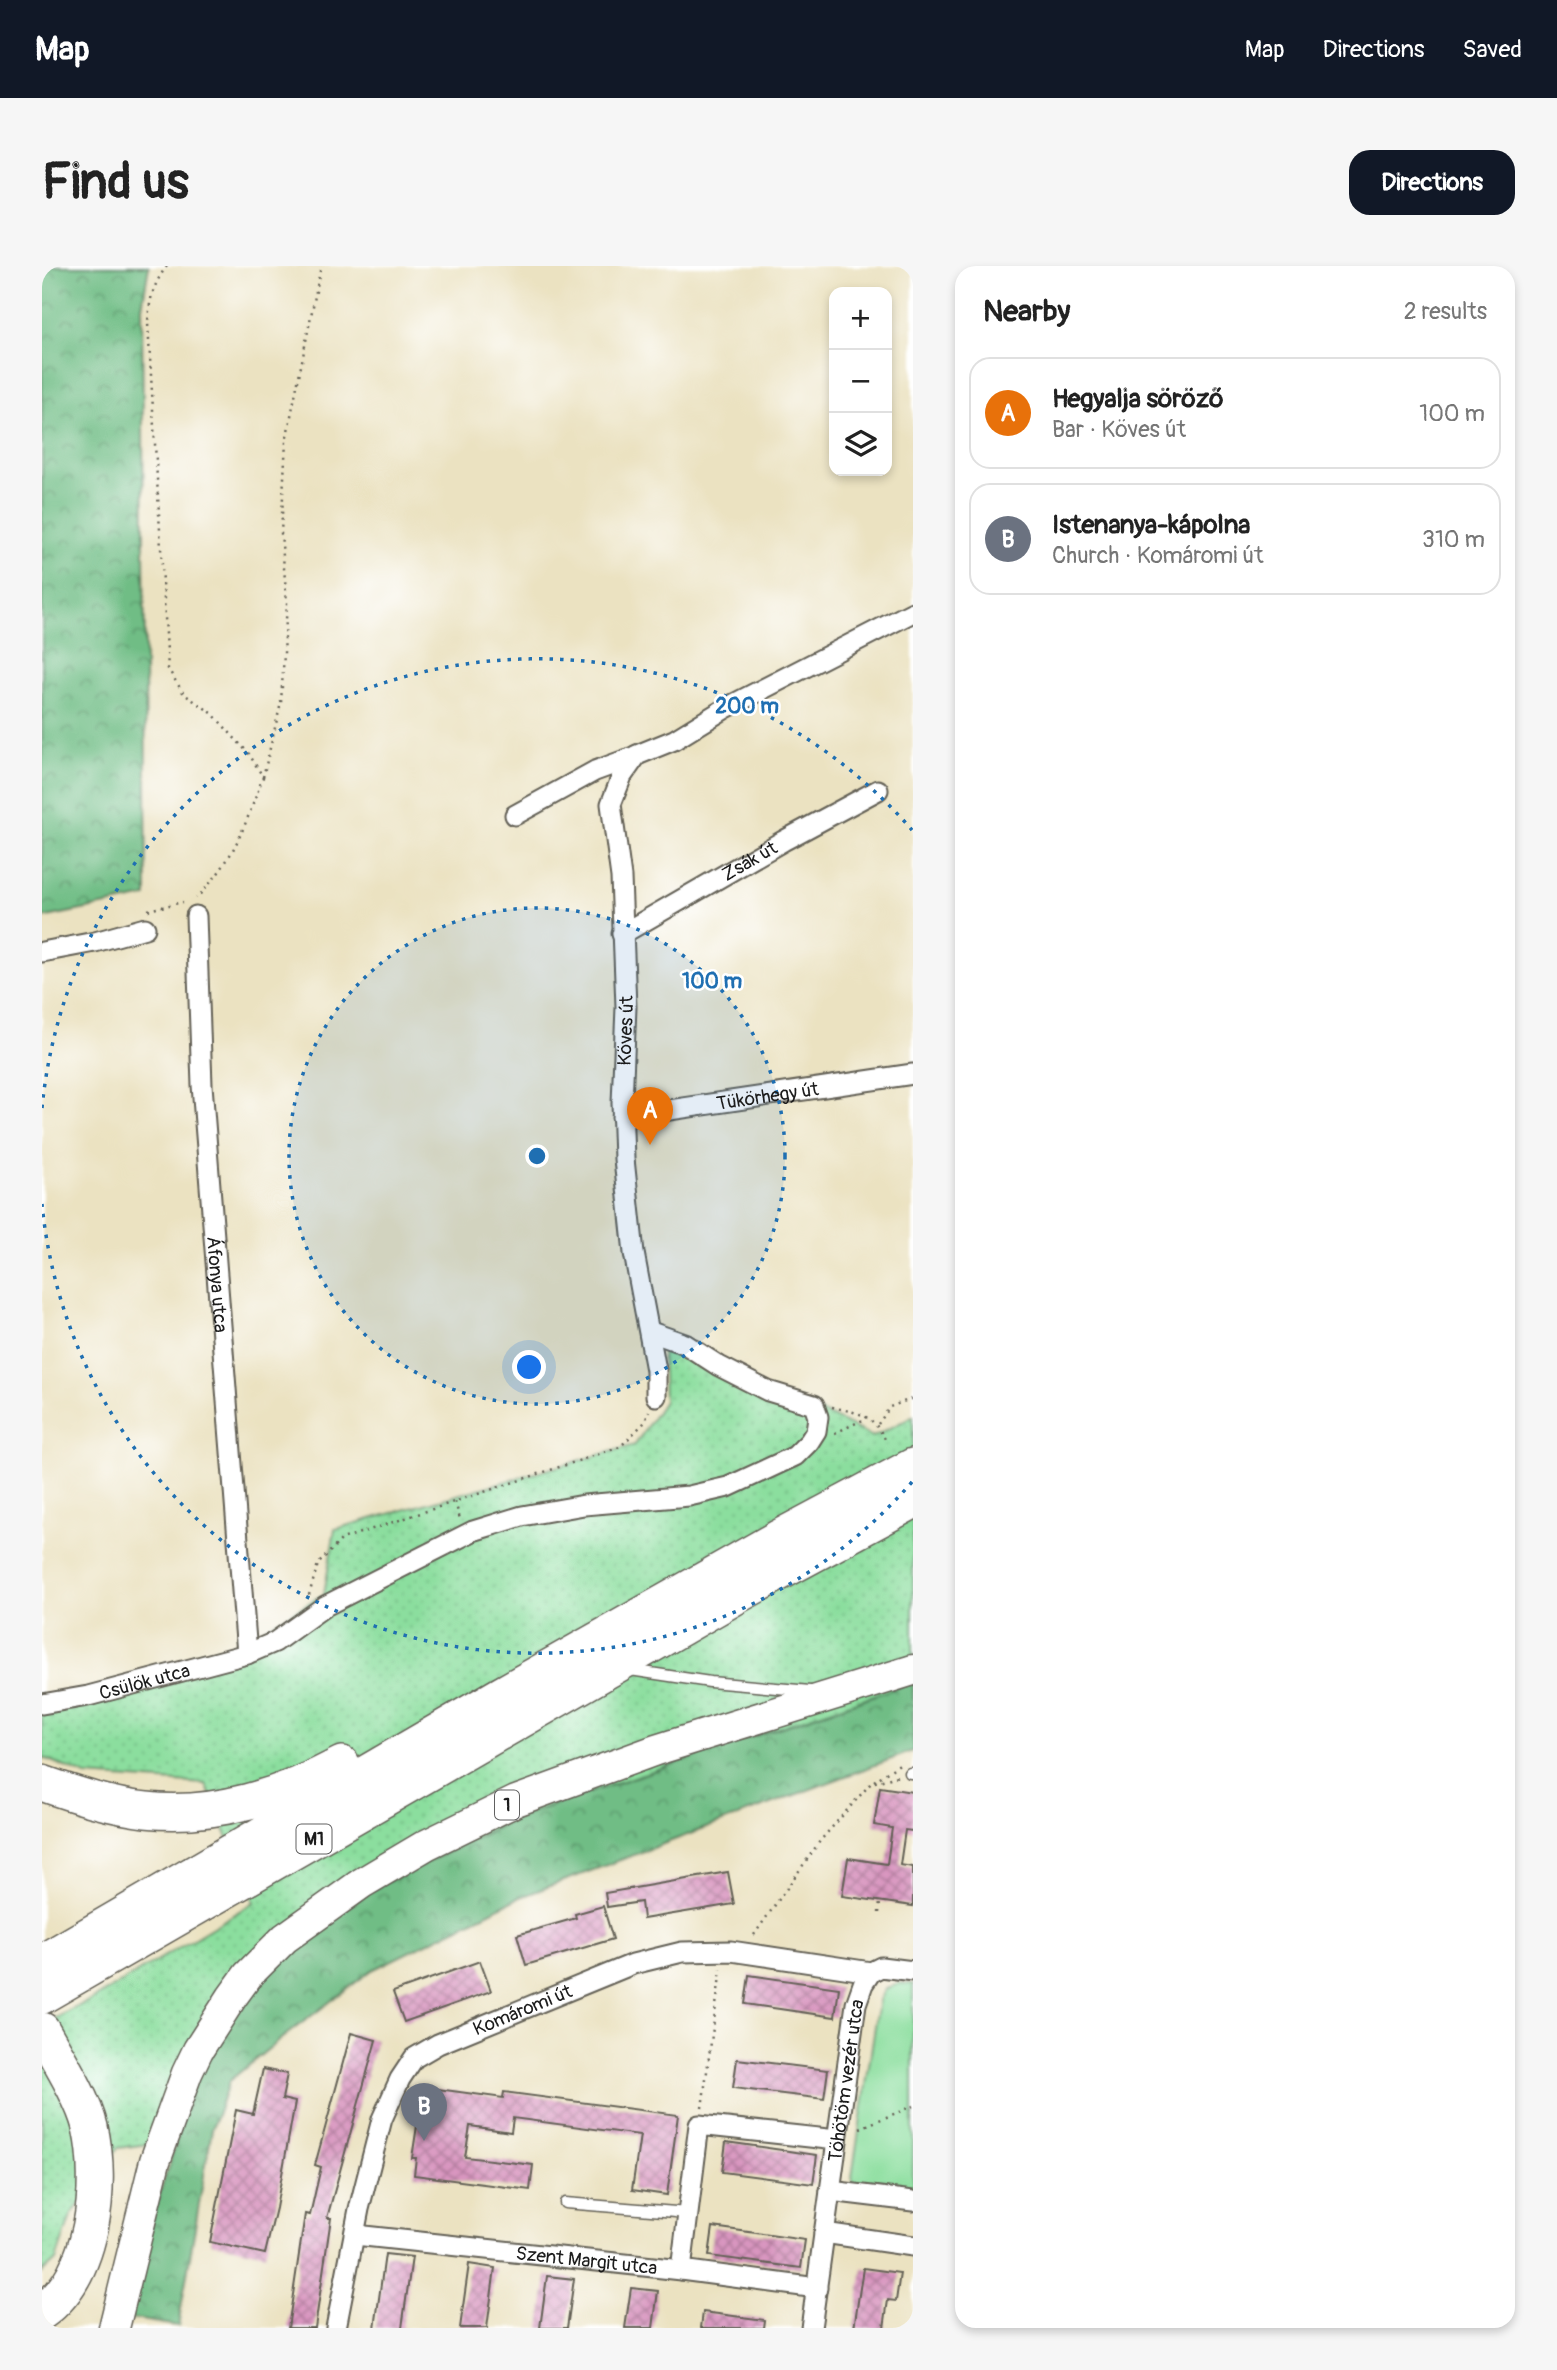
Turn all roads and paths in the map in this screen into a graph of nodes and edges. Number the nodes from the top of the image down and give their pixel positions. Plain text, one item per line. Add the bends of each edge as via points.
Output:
1 (167, 266) edge
2 (321, 266) edge
3 (913, 612) edge
4 (637, 755) junction
5 (263, 777) junction
6 (878, 790) dead end
7 (515, 815) dead end
8 (195, 907) joint
9 (145, 928) dead end
10 (622, 934) junction
11 (42, 952) edge
12 (913, 1073) edge
13 (622, 1118) junction
14 (651, 1332) junction
15 (656, 1396) joint
16 (913, 1398) edge
17 (814, 1405) junction
18 (867, 1419) junction
19 (878, 1424) junction
20 (813, 1436) junction
21 (887, 1443) dead end
22 (913, 1466) edge
23 (913, 1501) edge
24 (455, 1502) junction
25 (458, 1512) dead end
26 (300, 1625) junction
27 (247, 1654) junction
28 (612, 1668) junction
29 (913, 1670) edge
30 (502, 1694) junction
31 (836, 1694) junction
32 (42, 1704) edge
33 (905, 1761) dead end
34 (911, 1773) edge
35 (42, 1783) edge
36 (871, 1783) junction
37 (880, 1902) dead end
38 (878, 1913) dead end
39 (719, 1950) junction
40 (742, 1952) junction
41 (60, 1963) edge
42 (913, 1971) edge
43 (872, 1972) junction
44 (42, 1998) edge
45 (42, 2030) edge
46 (913, 2106) edge
47 (699, 2126) junction
48 (90, 2127) junction
49 (860, 2127) dead end
50 (837, 2140) junction
51 (830, 2190) junction
52 (913, 2201) edge
53 (565, 2203) dead end
54 (688, 2213) junction
55 (824, 2234) junction
56 (355, 2235) junction
57 (913, 2246) edge
58 (681, 2270) junction
59 (817, 2288) junction
60 (42, 2312) edge
61 (53, 2328) edge
62 (114, 2328) edge
63 (336, 2328) edge
64 (811, 2328) edge

1 - 5 path via 153,288 148,323 168,668 184,694 212,713
2 - 5 path via 286,441 281,533 287,603 281,703
3 - 4 street via 737,702 674,740
4 - 7 street via 595,771
4 - 10 street, Köves út via 611,804 621,877
5 - 8 path via 238,845
6 - 10 street, Zsák út
8 - 27 street, Áfonya utca via 202,1085
9 - 11 street
10 - 13 street, Köves út via 626,1007
12 - 13 street, Tükörhegy út
13 - 14 street, Köves út via 634,1253
14 - 15 street, Köves út
14 - 17 street via 685,1344 768,1391
15 - 24 path via 645,1422 620,1447
16 - 19 path via 890,1408
17 - 18 path
17 - 20 street via 818,1417
18 - 19 path
18 - 20 path via 826,1437
19 - 21 path
20 - 26 street, Csülök utca via 795,1456 728,1487 689,1496 584,1505 473,1531 325,1606
22 - 30 highway, M1
23 - 28 highway, M1
24 - 25 path
24 - 26 path via 342,1539 318,1564
26 - 27 street, Csülök utca
27 - 32 street, Csülök utca
28 - 31 lane
28 - 41 highway, M1
29 - 31 main road, 1
30 - 35 highway via 434,1717 325,1773 271,1794 204,1810 121,1806
30 - 41 highway, M1
31 - 62 main road, 1 via 656,1750 516,1801 362,1883 285,1938 232,1997 187,2073 155,2161
33 - 36 path
34 - 36 path
36 - 40 path via 820,1841
37 - 38 path
39 - 40 street, Komáromi út
39 - 47 path via 722,1962
39 - 56 street, Komáromi út via 682,1952 633,1965 438,2044 414,2058 382,2119
40 - 43 street, Komáromi út
41 - 44 highway
42 - 43 street, Komáromi út via 881,1967
43 - 50 street, Töhötöm vezér utca via 856,2004
45 - 48 highway
46 - 49 path
47 - 50 street
47 - 54 street
48 - 60 highway via 95,2188 89,2240 67,2287
48 - 61 highway via 99,2136 109,2167 107,2251 87,2293
50 - 51 street, Töhötöm vezér utca
51 - 52 street
51 - 55 street, Töhötöm vezér utca
53 - 54 lane
54 - 58 street
55 - 57 street
55 - 59 street, Töhötöm vezér utca
56 - 58 street, Szent Margit utca
56 - 63 street, Komáromi út
58 - 59 street, Szent Margit utca
59 - 64 street, Töhötöm vezér utca

